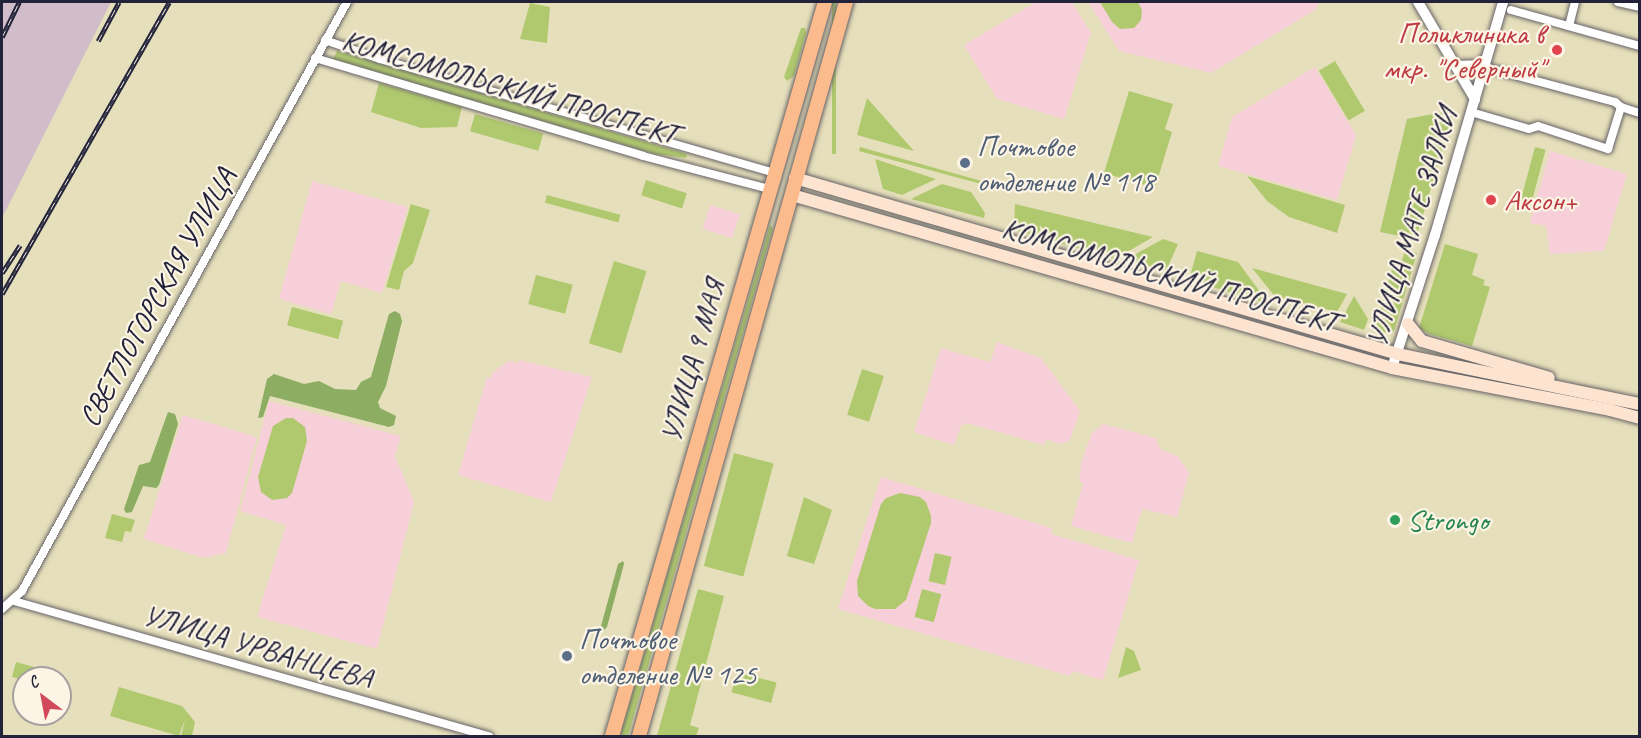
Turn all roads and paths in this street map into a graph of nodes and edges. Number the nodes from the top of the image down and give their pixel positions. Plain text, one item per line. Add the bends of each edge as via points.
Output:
1 (347, 2) edge
2 (825, 2) edge
3 (846, 2) edge
4 (1418, 2) edge
5 (1575, 2) edge
6 (1618, 2) edge
7 (1507, 6) edge
8 (1640, 7) edge
9 (1569, 26) junction
10 (325, 40) junction
11 (1640, 46) edge
12 (315, 58) junction
13 (1486, 62) junction
14 (1455, 64) junction
15 (1475, 99) junction
16 (1621, 107) junction
17 (1471, 112) junction
18 (1640, 113) edge
19 (694, 151) junction
20 (689, 168) junction
21 (775, 173) junction
22 (795, 178) junction
23 (770, 189) junction
24 (792, 195) junction
25 (1143, 280) junction
26 (1139, 296) junction
27 (1408, 324) junction
28 (1398, 354) junction
29 (1392, 368) junction
30 (1578, 389) junction
31 (1640, 404) edge
32 (1640, 418) edge
33 (14, 601) junction
34 (2, 609) edge
35 (489, 736) edge
36 (612, 736) edge
37 (639, 736) edge

1 - 10 street, СВЕТЛОГОРСКАЯ УЛИЦА
2 - 21 main road, УЛИЦА 9 МАЯ
3 - 22 main road, УЛИЦА 9 МАЯ
4 - 14 street, УЛИЦА МАТЕ ЗАЛКИ
5 - 9 street
6 - 8 street
7 - 9 street
7 - 13 street, УЛИЦА МАТЕ ЗАЛКИ
9 - 11 street
10 - 12 street, СВЕТЛОГОРСКАЯ УЛИЦА
10 - 19 street, КОМСОМОЛЬСКИЙ ПРОСПЕКТ
12 - 20 street, КОМСОМОЛЬСКИЙ ПРОСПЕКТ
12 - 33 street, СВЕТЛОГОРСКАЯ УЛИЦА
13 - 14 street
13 - 15 street, УЛИЦА МАТЕ ЗАЛКИ
13 - 16 street
14 - 15 street, УЛИЦА МАТЕ ЗАЛКИ
15 - 17 street, УЛИЦА МАТЕ ЗАЛКИ
16 - 17 street via 1608,149 1538,126 1529,129
16 - 18 street
17 - 27 street, УЛИЦА МАТЕ ЗАЛКИ
19 - 20 street, КОМСОМОЛЬСКИЙ ПРОСПЕКТ
19 - 21 street, КОМСОМОЛЬСКИЙ ПРОСПЕКТ
20 - 23 street, КОМСОМОЛЬСКИЙ ПРОСПЕКТ
21 - 22 main road, КОМСОМОЛЬСКИЙ ПРОСПЕКТ
21 - 23 main road, УЛИЦА 9 МАЯ
22 - 24 main road, УЛИЦА 9 МАЯ
22 - 25 main road, КОМСОМОЛЬСКИЙ ПРОСПЕКТ
23 - 24 main road, КОМСОМОЛЬСКИЙ ПРОСПЕКТ
23 - 36 main road, УЛИЦА 9 МАЯ
24 - 26 main road, КОМСОМОЛЬСКИЙ ПРОСПЕКТ
24 - 37 main road, УЛИЦА 9 МАЯ
25 - 26 main road
25 - 28 main road, КОМСОМОЛЬСКИЙ ПРОСПЕКТ
26 - 29 main road, КОМСОМОЛЬСКИЙ ПРОСПЕКТ
27 - 28 street, УЛИЦА МАТЕ ЗАЛКИ
27 - 30 main road via 1422,341 1541,374
28 - 29 street, УЛИЦА МАТЕ ЗАЛКИ
28 - 30 main road, КОМСОМОЛЬСКИЙ ПРОСПЕКТ
29 - 32 main road, КОМСОМОЛЬСКИЙ ПРОСПЕКТ
30 - 31 main road, КОМСОМОЛЬСКИЙ ПРОСПЕКТ
33 - 34 street, СВЕТЛОГОРСКАЯ УЛИЦА
33 - 35 street, УЛИЦА УРВАНЦЕВА

